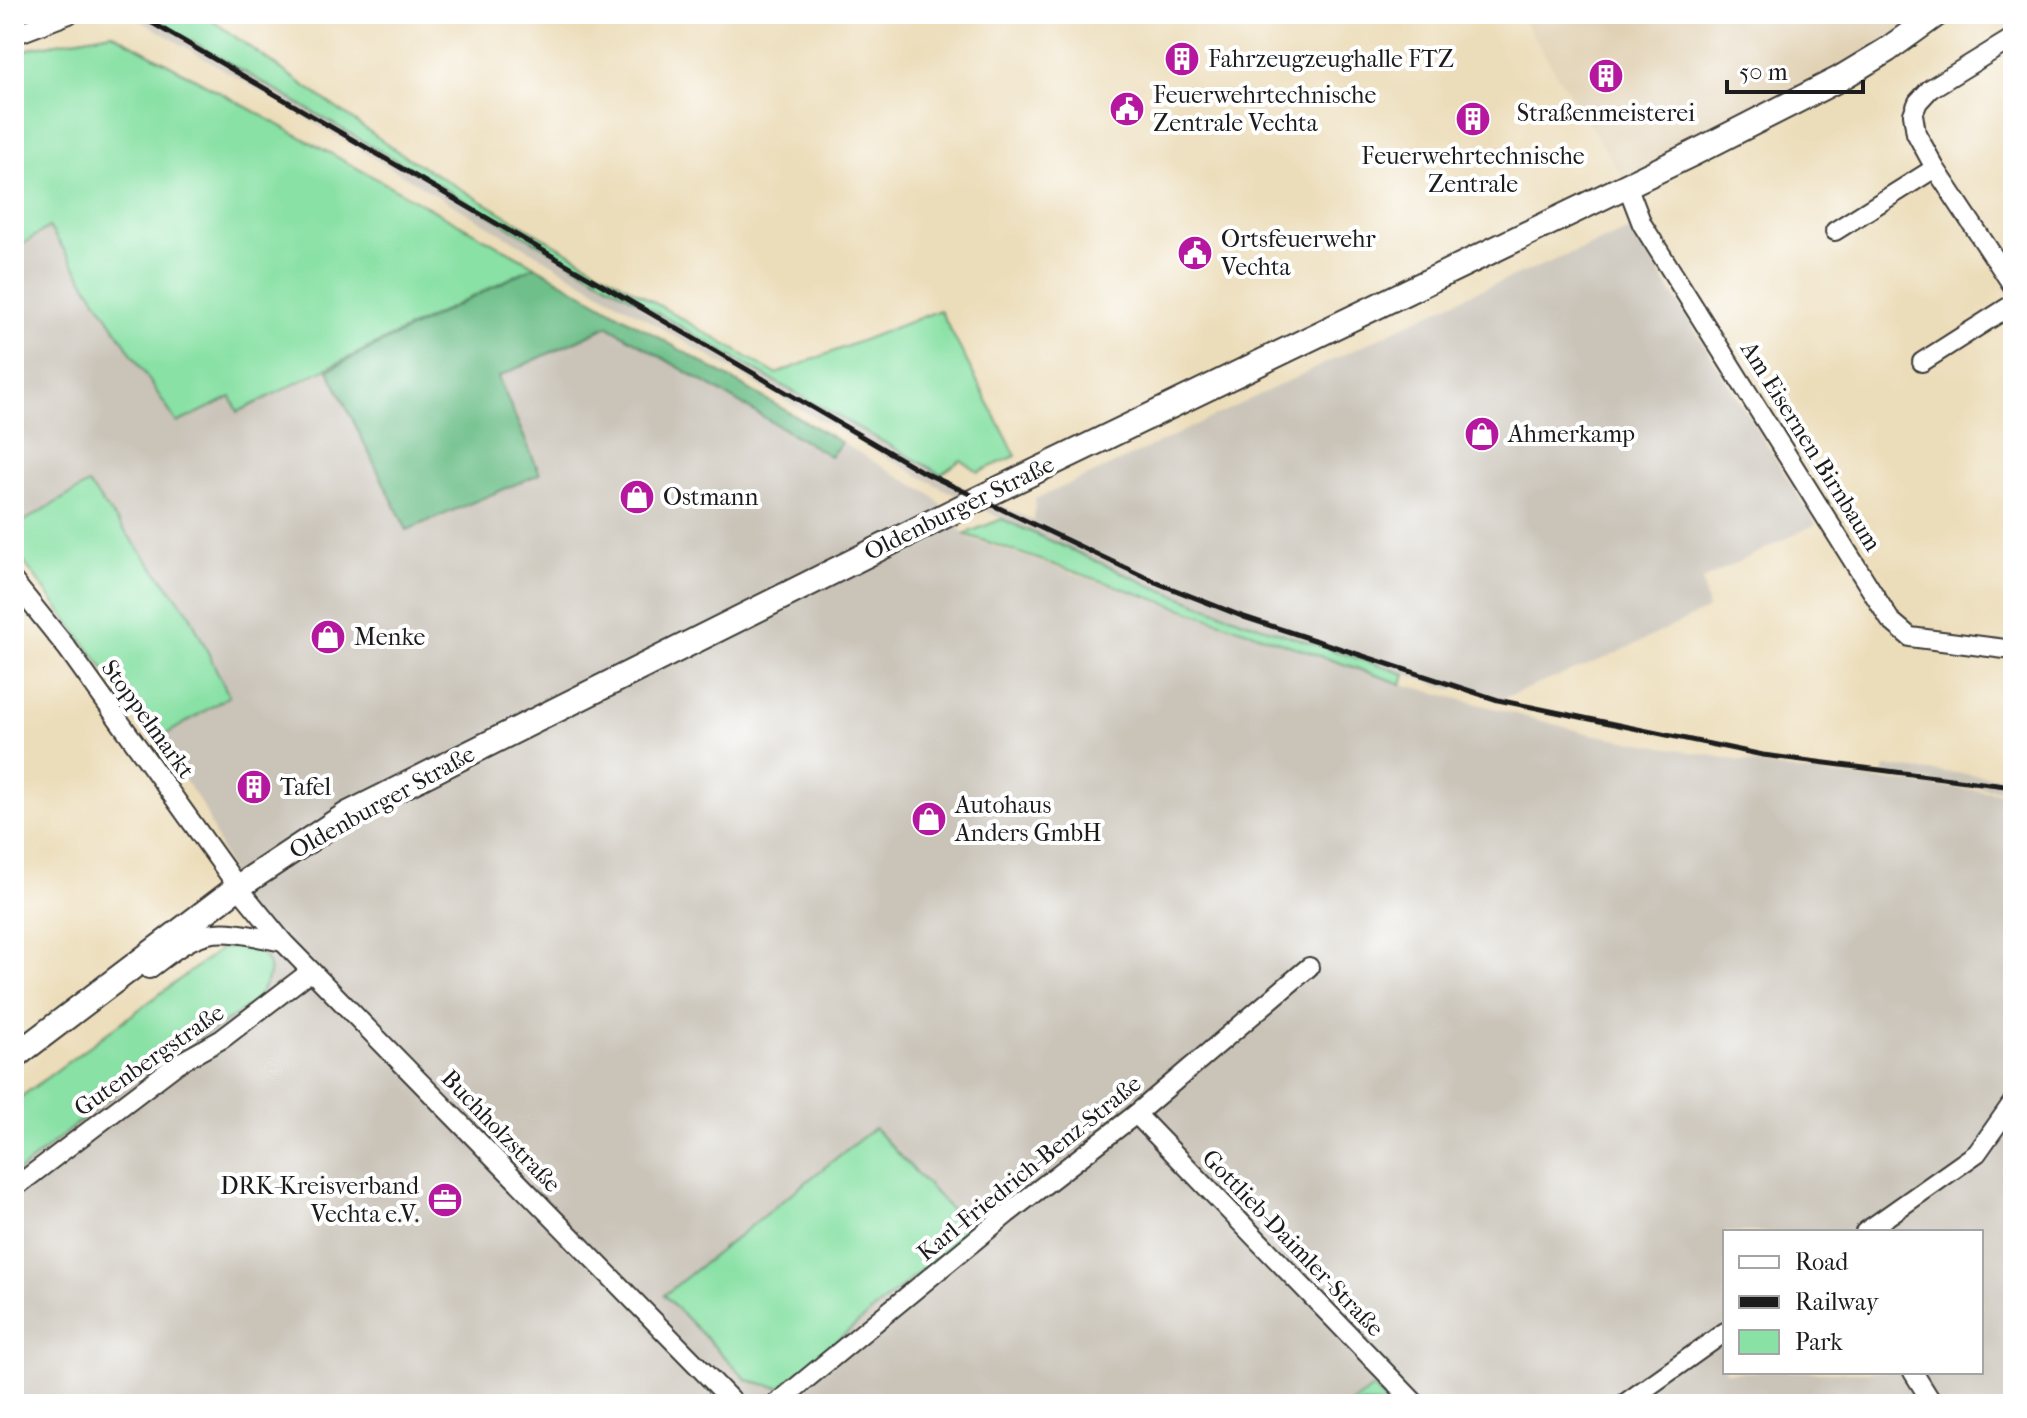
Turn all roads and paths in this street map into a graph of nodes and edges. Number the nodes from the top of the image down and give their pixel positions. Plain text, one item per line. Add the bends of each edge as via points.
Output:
1 (69, 14) edge
2 (1937, 14) edge
3 (14, 35) edge
4 (2013, 38) edge
5 (1935, 168) junction
6 (1627, 185) junction
7 (1835, 231) dead end
8 (2013, 286) edge
9 (2013, 304) edge
10 (1922, 362) dead end
11 (14, 582) edge
12 (2013, 650) edge
13 (238, 887) junction
14 (283, 942) junction
15 (1309, 967) dead end
16 (311, 971) junction
17 (44, 1034) junction
18 (14, 1057) edge
19 (2013, 1102) edge
20 (1136, 1114) junction
21 (14, 1188) edge
22 (1868, 1230) edge
23 (1723, 1333) edge
24 (1914, 1374) edge
25 (735, 1404) edge
26 (776, 1404) edge
27 (1416, 1404) edge
28 (1624, 1404) edge
29 (1933, 1404) edge

1 - 3 street
2 - 6 main road, Oldenburger Straße via 1839,79
4 - 5 street via 1930,89 1918,102 1913,114 1916,133
5 - 7 street
5 - 8 street
6 - 12 street, Am Eisernen Birnbaum via 1642,224 1890,620 1910,637
6 - 13 main road, Oldenburger Straße via 1006,485 368,804
9 - 10 street
11 - 13 street, Stoppelmarkt
13 - 14 street, Buchholzstraße
13 - 17 main road, Oldenburger Straße
14 - 16 street, Buchholzstraße
14 - 17 street via 228,933 187,942
15 - 20 street, Karl-Friedrich-Benz-Straße
16 - 21 street, Gutenbergstraße
16 - 25 street, Buchholzstraße
17 - 18 main road, Oldenburger Straße
19 - 22 street via 1977,1153
20 - 26 street, Karl-Friedrich-Benz-Straße
20 - 27 street, Gottlieb-Daimler-Straße
23 - 28 street
24 - 29 street

